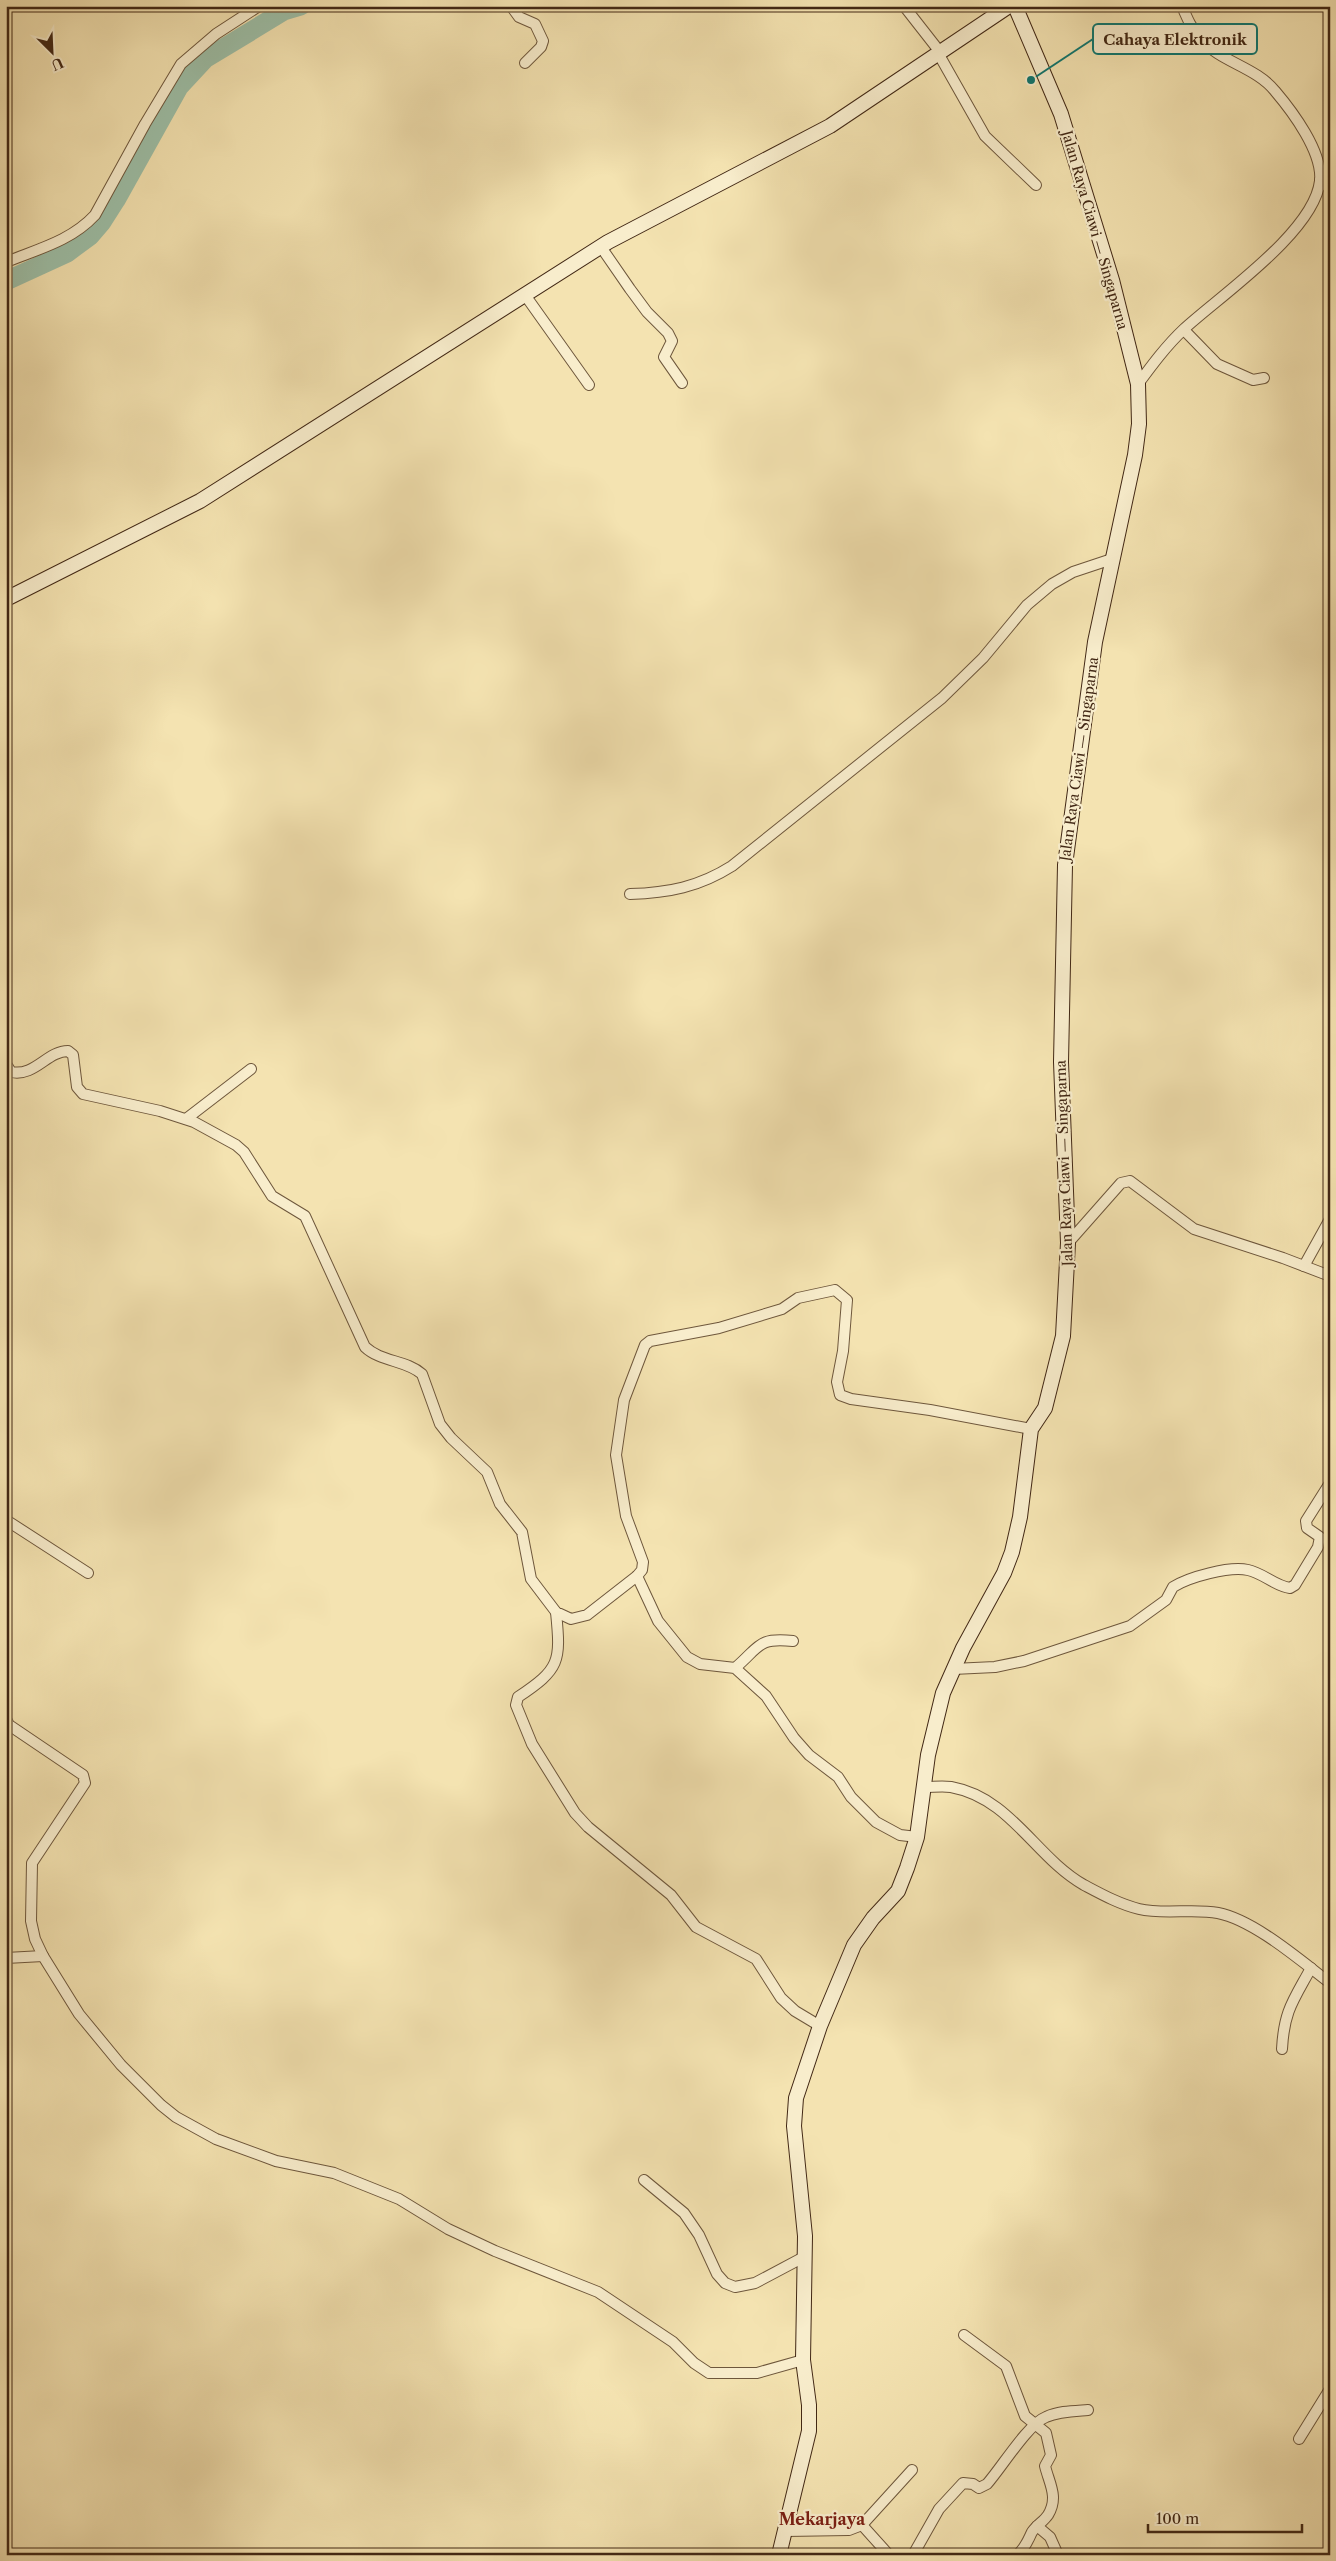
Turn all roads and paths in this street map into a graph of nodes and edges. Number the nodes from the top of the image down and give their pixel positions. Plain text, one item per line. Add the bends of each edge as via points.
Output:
1 (259, 6) edge
2 (511, 6) edge
3 (904, 6) edge
4 (1008, 6) edge
5 (1014, 6) edge
6 (1182, 6) edge
7 (939, 53) junction
8 (525, 63) dead end
9 (1320, 180) junction
10 (1036, 185) dead end
11 (1330, 190) edge
12 (601, 247) junction
13 (6, 262) edge
14 (526, 295) junction
15 (1184, 330) junction
16 (1264, 378) dead end
17 (682, 383) dead end
18 (1138, 384) junction
19 (589, 385) dead end
20 (1112, 559) junction
21 (6, 599) edge
22 (630, 894) dead end
23 (6, 1064) edge
24 (251, 1069) dead end
25 (186, 1119) junction
26 (1330, 1219) edge
27 (1068, 1243) junction
28 (1304, 1266) junction
29 (1330, 1276) edge
30 (1031, 1428) junction
31 (1330, 1483) edge
32 (6, 1520) edge
33 (88, 1573) dead end
34 (637, 1576) junction
35 (556, 1612) junction
36 (793, 1641) dead end
37 (735, 1668) junction
38 (953, 1669) junction
39 (6, 1719) edge
40 (925, 1787) junction
41 (917, 1837) junction
42 (42, 1956) junction
43 (6, 1958) edge
44 (1311, 1968) junction
45 (1330, 1983) edge
46 (820, 2026) junction
47 (1282, 2050) dead end
48 (644, 2180) dead end
49 (804, 2257) junction
50 (964, 2335) dead end
51 (803, 2360) junction
52 (1330, 2389) edge
53 (1088, 2410) dead end
54 (1034, 2424) junction
55 (1299, 2439) dead end
56 (912, 2470) dead end
57 (862, 2525) junction
58 (1037, 2526) junction
59 (786, 2531) junction
60 (779, 2555) edge
61 (890, 2555) edge
62 (913, 2555) edge
63 (1017, 2555) edge
64 (1058, 2555) edge

1 - 13 street via 211,38 182,64 144,124 94,215 83,227 45,248
2 - 8 street via 519,17 535,24 542,41 541,47
3 - 7 street
4 - 7 main road
5 - 18 main road, Jalan Raya Ciawi — Singaparna via 1061,114 1112,280
6 - 9 street via 1201,40 1271,85 1298,119 1318,162
7 - 10 street via 985,136
7 - 12 main road via 830,126
9 - 11 street
9 - 15 street via 1304,218 1265,260
12 - 14 main road
12 - 17 street via 647,312 668,333 672,341 664,356
14 - 19 street
14 - 21 main road via 200,501
15 - 16 street via 1217,364 1254,380
15 - 18 street via 1159,355
18 - 20 main road, Jalan Raya Ciawi — Singaparna via 1139,424
20 - 22 street via 1073,572 1052,584 1027,606 983,658 942,698 732,866 700,883 678,890
20 - 27 main road, Jalan Raya Ciawi — Singaparna via 1094,651 1065,865 1061,1053
23 - 25 street via 11,1072 16,1073 40,1066 57,1053 68,1051 73,1055 78,1087 83,1094
24 - 25 street
25 - 35 street via 236,1145 253,1164 272,1196 305,1216 361,1340 378,1357 422,1374 440,1424 487,1472 500,1504 522,1532 531,1579
26 - 28 street
27 - 28 street via 1121,1184 1130,1181 1194,1229
27 - 30 main road, Jalan Raya Ciawi — Singaparna via 1063,1336 1045,1408
28 - 29 street
30 - 34 street via 840,1395 837,1382 847,1300 835,1290 798,1298 782,1309 719,1328 650,1341 645,1346 624,1400 616,1441 617,1468 626,1516 642,1562 642,1570
30 - 38 main road, Jalan Raya Ciawi — Singaparna via 1020,1517 1012,1552
31 - 38 street via 1306,1521 1308,1530 1320,1537 1318,1547 1290,1588 1248,1570 1231,1569 1200,1576 1173,1587 1166,1600 1130,1626 1024,1661 995,1667
32 - 33 street
34 - 35 street via 587,1615 572,1619
34 - 37 street via 658,1621 687,1657 700,1664
35 - 46 street via 560,1646 557,1663 546,1676 518,1697 516,1705 532,1744 571,1807 588,1827 671,1896 694,1926 752,1956 781,1998
36 - 37 street via 772,1638 758,1645
37 - 41 street via 766,1696 808,1755 838,1777 851,1797 876,1822 900,1835
38 - 40 main road, Jalan Raya Ciawi — Singaparna via 934,1723
39 - 42 street via 83,1775 86,1783 32,1863 31,1921
40 - 41 main road, Jalan Raya Ciawi — Singaparna
40 - 44 street via 952,1787 989,1801 1013,1819 1062,1869 1111,1899 1140,1909 1218,1913 1236,1919 1282,1946
41 - 46 main road, Jalan Raya Ciawi — Singaparna via 898,1891 873,1918 854,1946
42 - 43 street
42 - 51 street via 79,2014 121,2065 160,2105 216,2139 276,2161 334,2173 399,2199 448,2229 495,2251 598,2292 673,2342 694,2363 710,2373 757,2373
44 - 45 street
44 - 47 street via 1286,2012
46 - 49 main road, Jalan Raya Ciawi — Singaparna via 796,2098 794,2126
48 - 49 street via 684,2213 725,2284 735,2287 755,2283
49 - 51 main road, Jalan Raya Ciawi — Singaparna
50 - 54 street via 1006,2366 1025,2416
51 - 59 main road, Jalan Raya Ciawi — Singaparna via 809,2432
52 - 55 street
53 - 54 street via 1046,2417
54 - 58 street via 1046,2433 1049,2440 1051,2455 1045,2466 1054,2497 1049,2514
54 - 62 street via 987,2484 979,2488 963,2483 939,2508
56 - 57 street
57 - 59 street via 850,2530
57 - 61 street
58 - 63 street
58 - 64 street via 1050,2537
59 - 60 main road, Jalan Raya Ciawi — Singaparna

